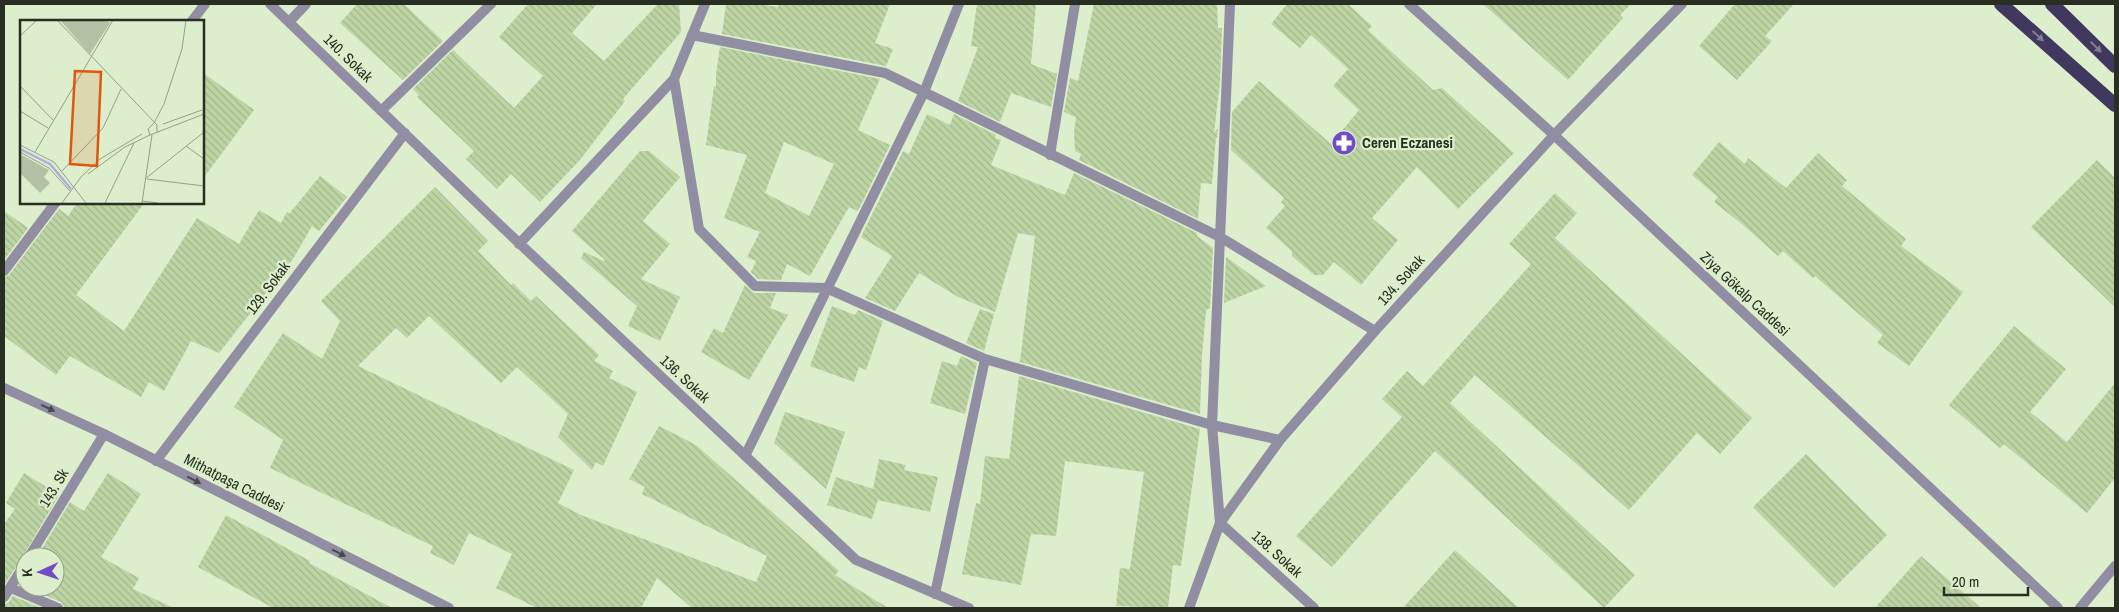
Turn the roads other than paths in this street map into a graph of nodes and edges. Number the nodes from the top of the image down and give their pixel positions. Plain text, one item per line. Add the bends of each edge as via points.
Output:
1 (205, 4) edge
2 (270, 4) edge
3 (306, 4) edge
4 (491, 4) edge
5 (704, 4) edge
6 (959, 4) edge
7 (1075, 4) edge
8 (1230, 4) edge
9 (1409, 4) edge
10 (1682, 4) edge
11 (2001, 4) edge
12 (2052, 4) edge
13 (193, 20) edge
14 (289, 22) junction
15 (692, 35) junction
16 (2115, 66) edge
17 (674, 79) junction
18 (924, 92) junction
19 (2115, 105) edge
20 (381, 111) junction
21 (405, 134) junction
22 (1554, 135) junction
23 (1050, 155) junction
24 (54, 204) edge
25 (1220, 237) junction
26 (519, 244) junction
27 (4, 271) edge
28 (826, 288) junction
29 (1375, 331) junction
30 (985, 359) junction
31 (4, 388) edge
32 (1212, 425) junction
33 (104, 434) junction
34 (1280, 440) junction
35 (745, 456) junction
36 (156, 461) junction
37 (1220, 523) junction
38 (36, 547) edge
39 (2115, 566) edge
40 (15, 581) edge
41 (11, 588) junction
42 (936, 594) junction
43 (4, 597) edge
44 (58, 608) edge
45 (448, 608) edge
46 (969, 608) edge
47 (1188, 608) edge
48 (1314, 608) edge
49 (2058, 608) edge
50 (2080, 608) edge

1 - 13 street
2 - 14 street, 140. Sokak
3 - 14 street
4 - 20 street
5 - 15 street
6 - 18 street
7 - 23 street
8 - 25 street
9 - 22 street, Ziya Gökalp Caddesi
10 - 22 street, 134. Sokak
11 -> 19 highway
12 -> 16 highway
14 - 20 street, 140. Sokak
15 - 17 street
15 - 18 street via 884,73
17 - 26 street
17 - 28 street via 699,229 755,286
18 - 23 street
18 - 28 street
20 - 21 street, 140. Sokak
21 - 26 street, 136. Sokak
21 - 36 street, 129. Sokak
22 - 29 street, 134. Sokak
22 - 49 street, Ziya Gökalp Caddesi
23 - 25 street
24 - 27 street
25 - 29 street
25 - 32 street
26 - 35 street, 136. Sokak
28 - 30 street
28 - 35 street
29 - 34 street, 134. Sokak
30 - 32 street
30 - 42 street
31 -> 33 street, Mithatpaşa Caddesi
32 - 34 street
32 - 37 street
33 - 36 street, Mithatpaşa Caddesi
33 - 38 street, 143. Sk
34 - 37 street, 134. Sokak
35 - 42 street, 136. Sokak via 856,560
36 -> 45 street, Mithatpaşa Caddesi
37 - 47 street, 134. Sokak
37 - 48 street, 138. Sokak
39 - 50 street
40 - 41 street
41 - 43 street
41 - 44 street
42 - 46 street, 136. Sokak

